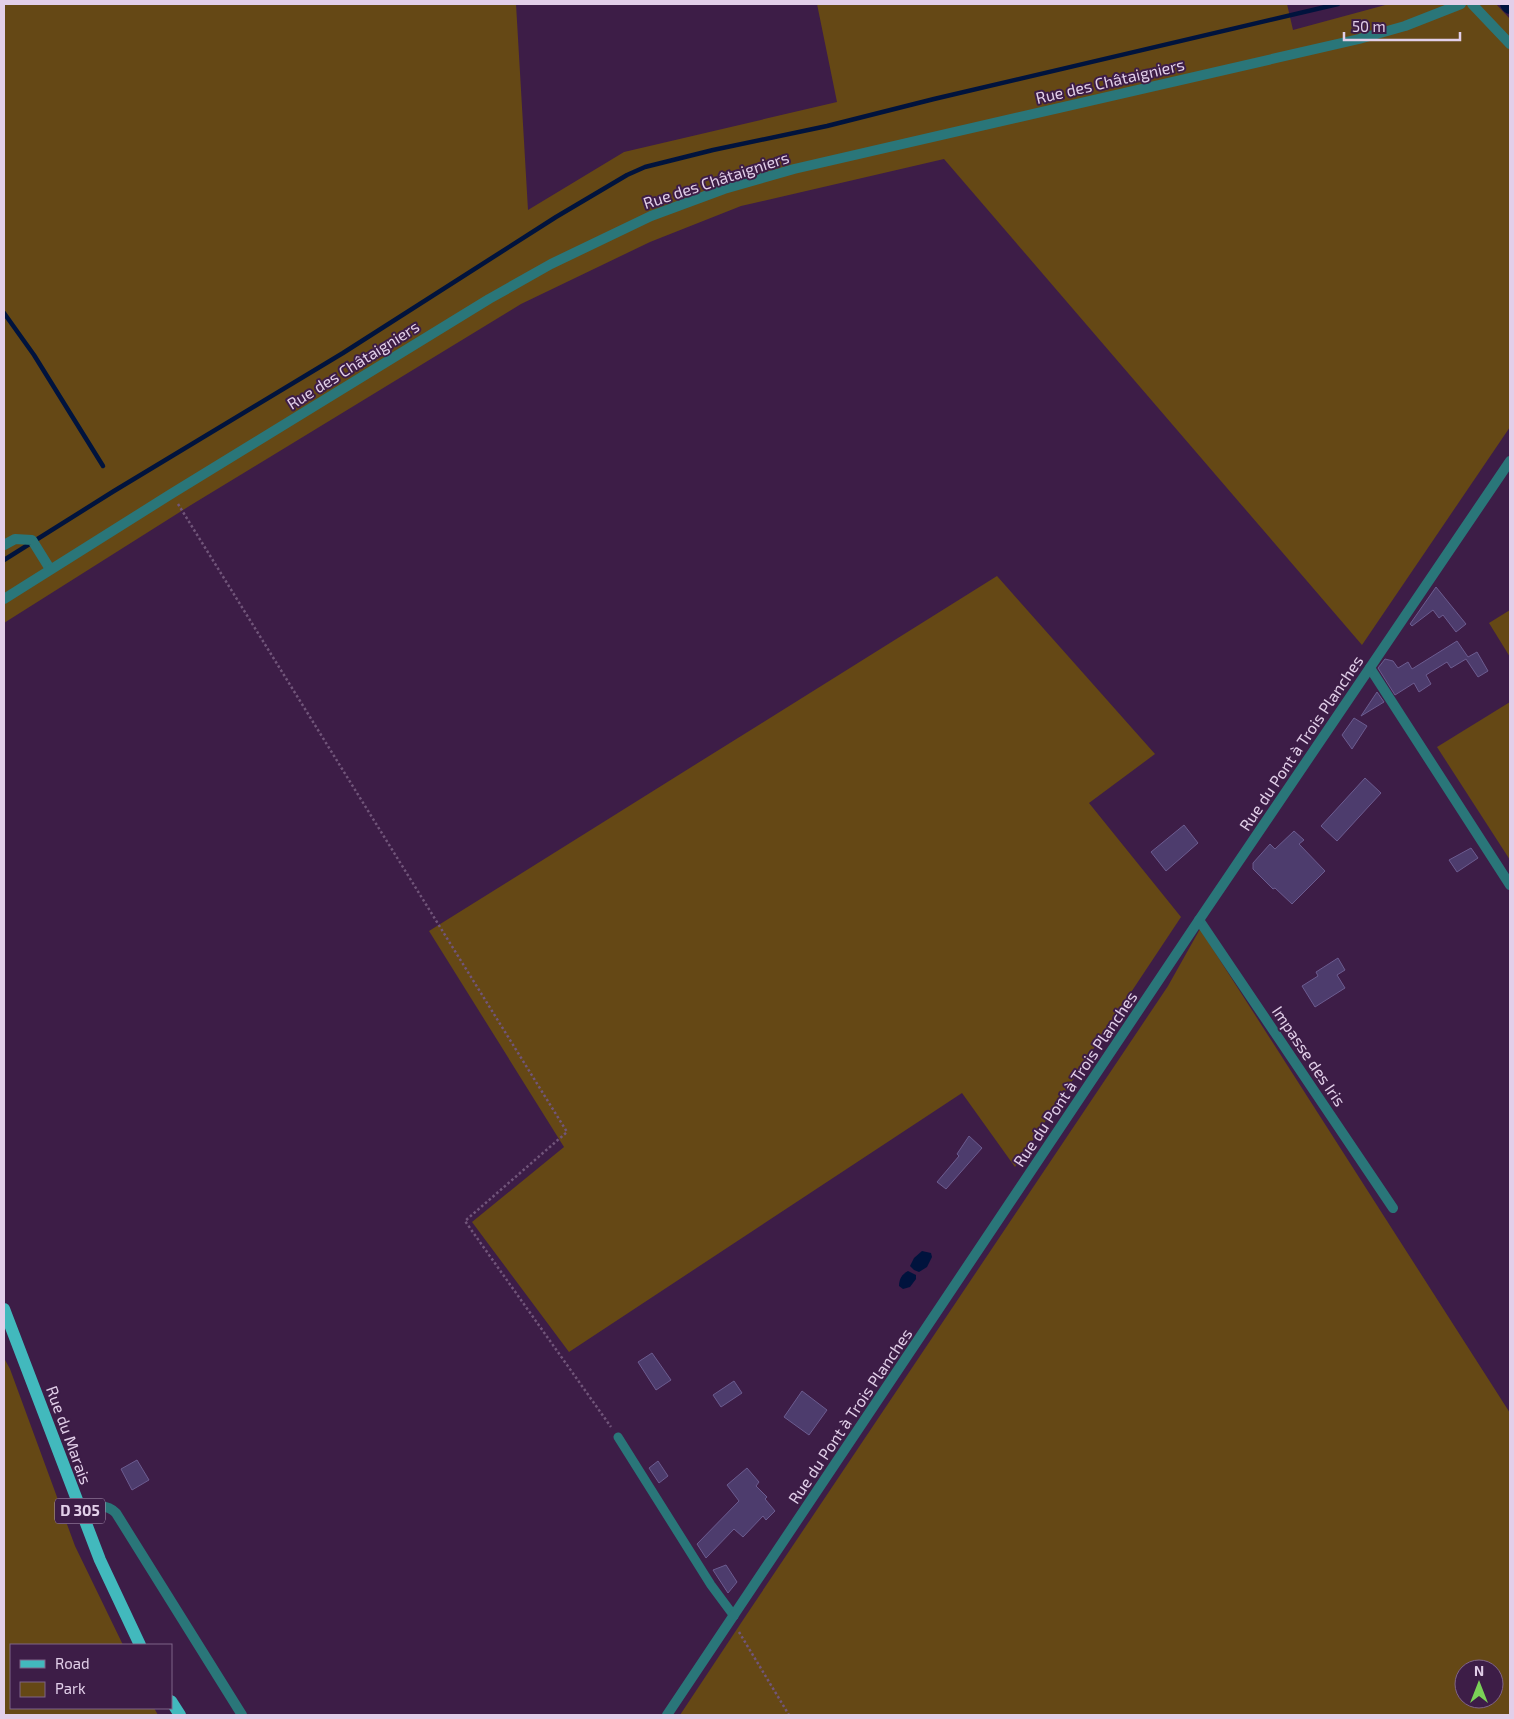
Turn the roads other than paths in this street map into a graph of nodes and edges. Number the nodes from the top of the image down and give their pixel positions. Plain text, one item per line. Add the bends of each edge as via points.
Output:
1 (1461, 4) edge
2 (1472, 4) edge
3 (1510, 44) edge
4 (1510, 461) edge
5 (4, 545) edge
6 (50, 569) junction
7 (4, 600) edge
8 (1370, 668) junction
9 (1510, 885) edge
10 (1199, 920) junction
11 (1393, 1208) dead end
12 (4, 1308) edge
13 (618, 1437) road end
14 (80, 1510) junction
15 (733, 1618) junction
16 (140, 1644) edge
17 (172, 1703) edge
18 (180, 1715) edge
19 (242, 1715) edge
20 (667, 1715) edge

1 - 6 street, Rue des Châtaigniers via 1405,26 1359,39 794,169 724,189 660,213 577,250 515,284
2 - 3 street
4 - 8 street, Rue du Pont à Trois Planches
5 - 6 street via 15,539 32,540
6 - 7 street, Rue des Châtaigniers
8 - 9 street
8 - 10 street, Rue du Pont à Trois Planches
10 - 11 street, Impasse des Iris
10 - 15 street, Rue du Pont à Trois Planches
12 - 14 main road, Rue du Marais / D 305
13 - 15 lane
14 - 16 main road, Rue du Marais / D 305 via 107,1578
14 - 19 street via 102,1506 116,1513
15 - 20 street, Rue du Pont à Trois Planches
17 - 18 main road

